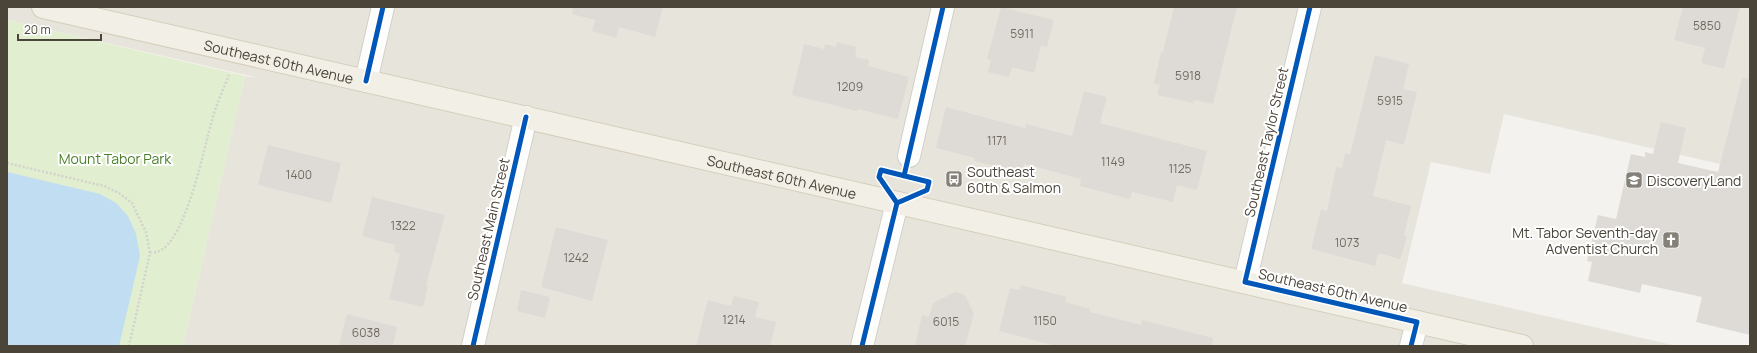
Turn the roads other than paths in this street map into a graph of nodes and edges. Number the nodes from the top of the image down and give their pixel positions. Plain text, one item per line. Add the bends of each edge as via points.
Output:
1 (43, 7) edge
2 (383, 7) edge
3 (943, 7) edge
4 (1310, 7) edge
5 (366, 81) junction
6 (526, 117) junction
7 (909, 156) dead end
8 (897, 202) junction
9 (1245, 282) junction
10 (1417, 322) junction
11 (473, 346) edge
12 (862, 346) edge
13 (1411, 346) edge
14 (1522, 346) edge

1 - 5 main road, Southeast 60th Avenue
2 - 5 street
3 - 7 street
4 - 9 street, Southeast Taylor Street
5 - 6 main road, Southeast 60th Avenue
6 - 8 main road, Southeast 60th Avenue
6 - 11 street, Southeast Main Street
8 - 9 main road, Southeast 60th Avenue
8 - 12 street
9 - 10 main road, Southeast 60th Avenue
10 - 13 street
10 - 14 main road, Southeast 60th Avenue

